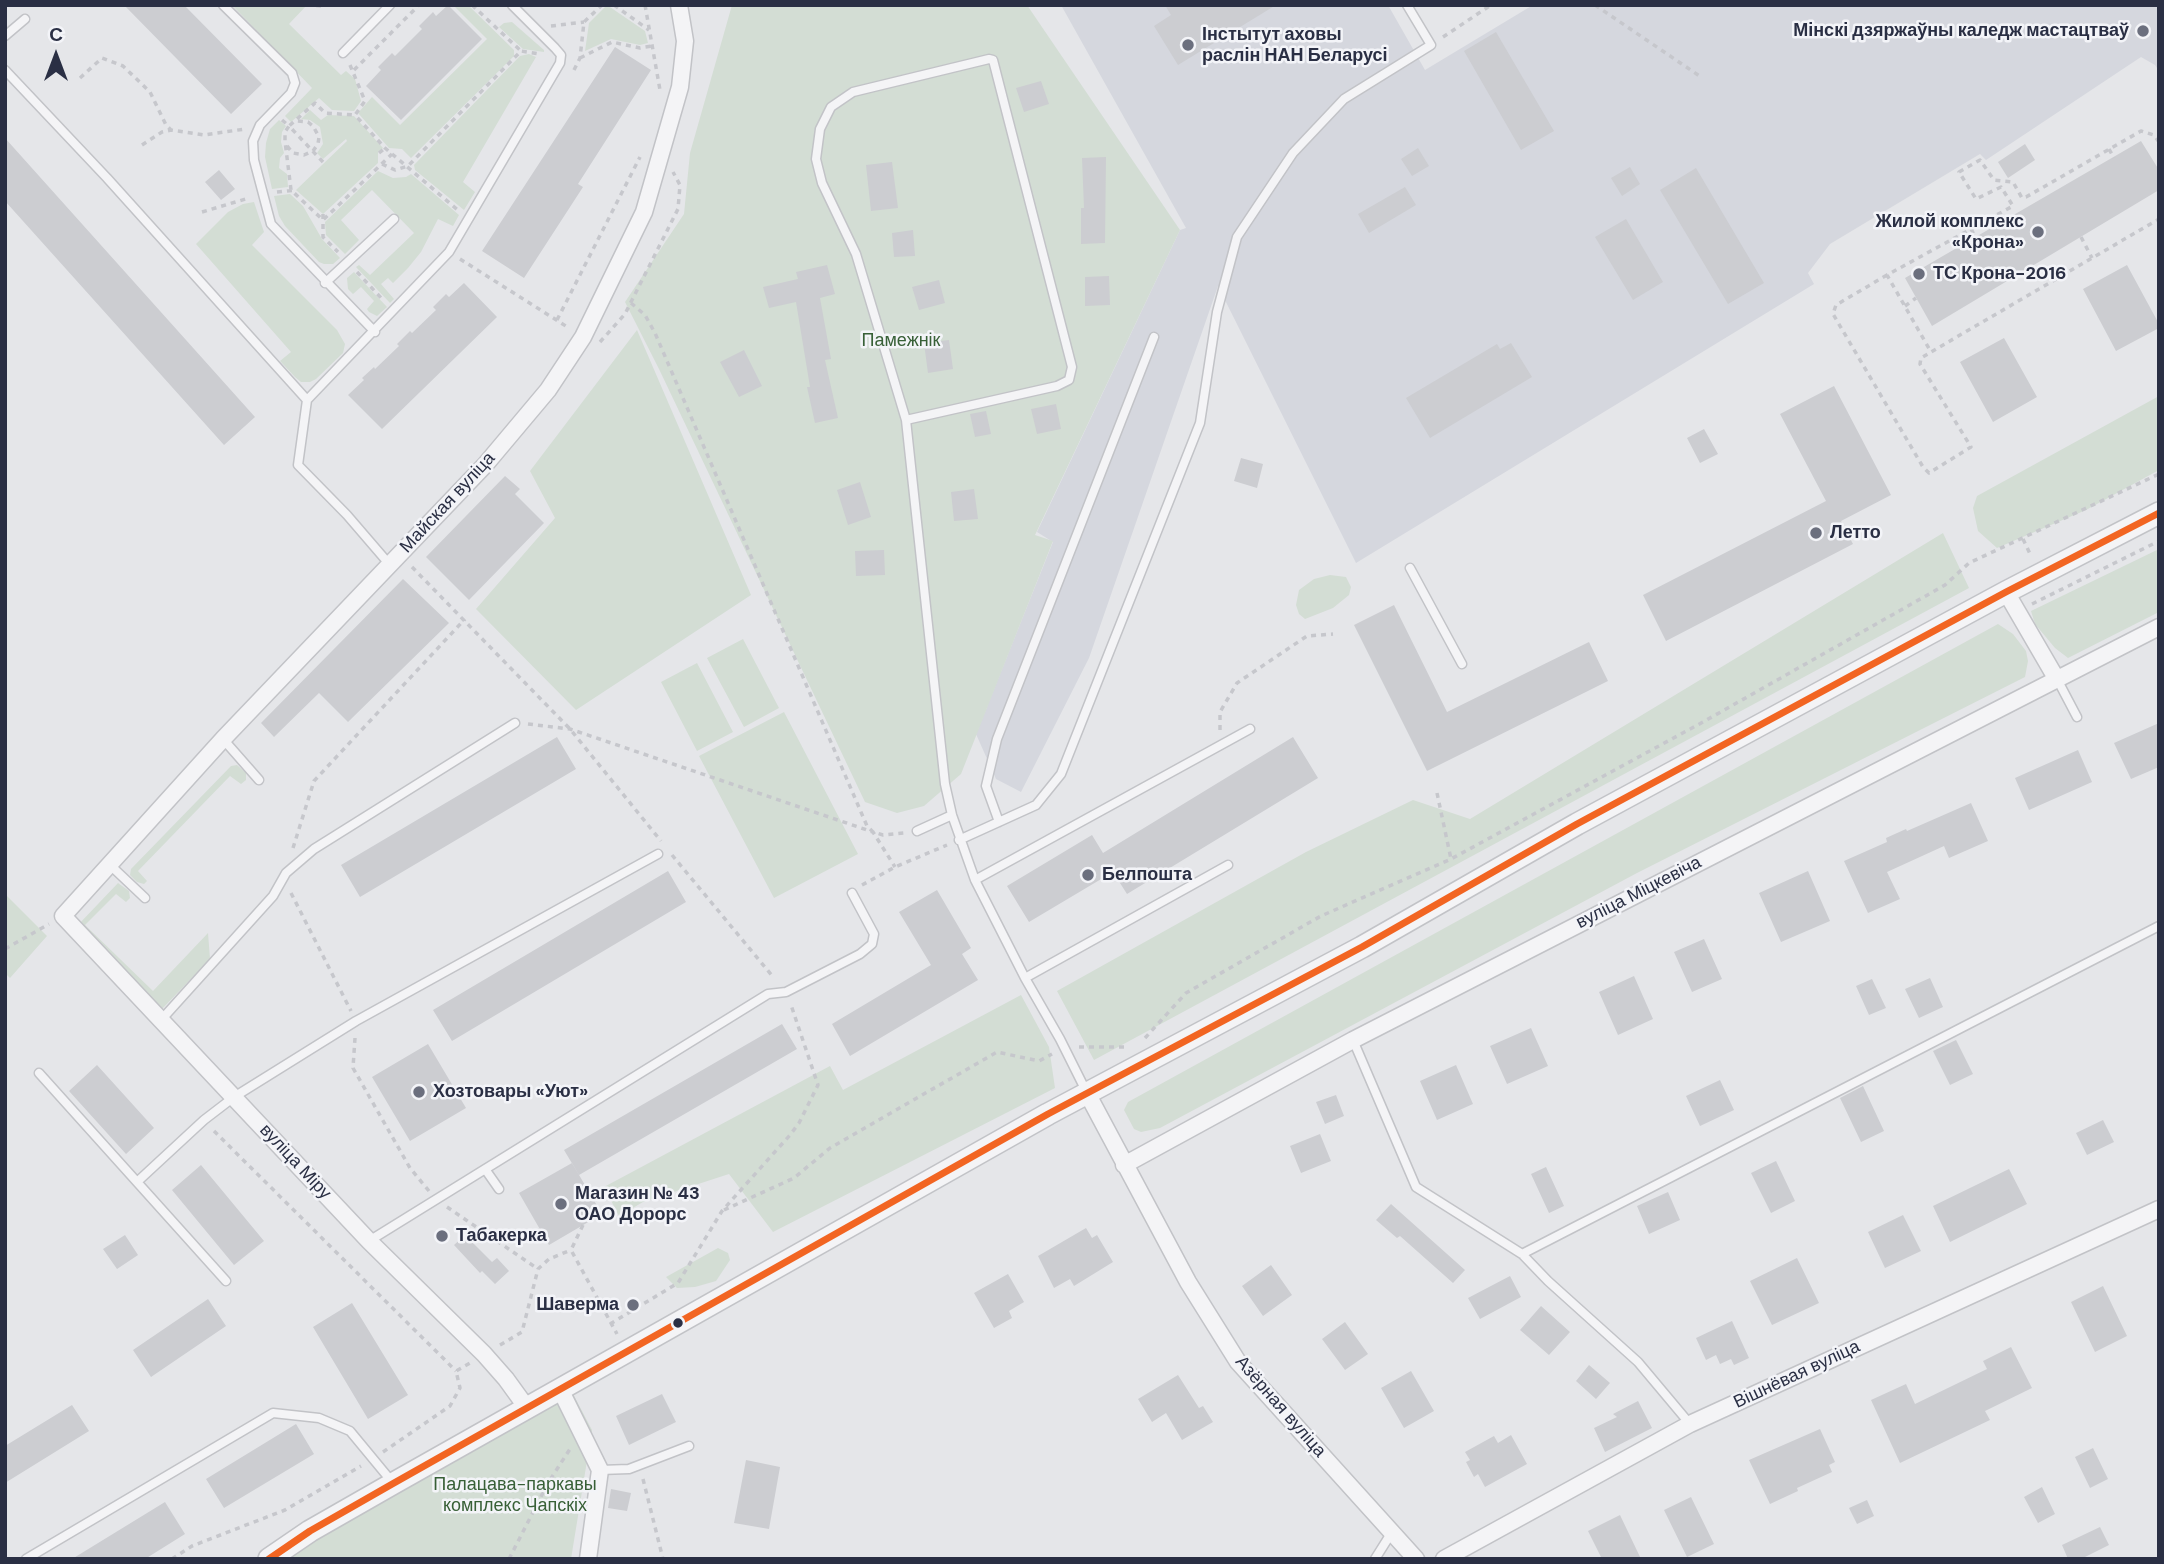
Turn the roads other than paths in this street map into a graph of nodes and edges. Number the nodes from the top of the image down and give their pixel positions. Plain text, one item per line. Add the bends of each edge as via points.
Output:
1 (223, 5) edge
2 (390, 5) edge
3 (512, 5) edge
4 (680, 5) edge
5 (1407, 5) edge
6 (25, 19) dead end
7 (5, 36) edge
8 (343, 53) road end
9 (5, 70) edge
10 (394, 219) dead end
11 (325, 283) junction
12 (375, 332) junction
13 (1154, 337) dead end
14 (307, 400) junction
15 (906, 420) junction
16 (2159, 513) edge
17 (395, 560) junction
18 (1410, 568) dead end
19 (2006, 592) junction
20 (2159, 627) edge
21 (1462, 664) dead end
22 (2056, 678) junction
23 (2077, 717) dead end
24 (515, 723) road end
25 (1250, 729) dead end
26 (223, 739) junction
27 (259, 780) dead end
28 (952, 815) junction
29 (999, 822) junction
30 (916, 831) road end
31 (959, 840) junction
32 (658, 854) dead end
33 (109, 864) junction
34 (1228, 865) dead end
35 (975, 880) junction
36 (852, 893) road end
37 (145, 898) dead end
38 (63, 916) joint
39 (2159, 926) edge
40 (1025, 978) junction
41 (162, 1019) junction
42 (1353, 1040) junction
43 (39, 1073) dead end
44 (1087, 1093) junction
45 (234, 1097) junction
46 (1124, 1166) junction
47 (485, 1168) junction
48 (137, 1182) junction
49 (499, 1189) dead end
50 (2159, 1209) edge
51 (369, 1241) junction
52 (1522, 1254) junction
53 (226, 1281) dead end
54 (560, 1389) junction
55 (527, 1408) junction
56 (1690, 1424) junction
57 (689, 1447) dead end
58 (600, 1470) junction
59 (394, 1483) junction
60 (1392, 1532) junction
61 (26, 1559) edge
62 (269, 1559) edge
63 (588, 1559) edge
64 (1375, 1559) edge
65 (1416, 1559) edge
66 (1444, 1559) edge

1 - 11 lane via 292,73 291,93 260,125 253,141 254,160 266,213 279,234
2 - 8 lane
3 - 12 lane via 561,55 560,63 449,252
4 - 17 street, Майская вуліца via 685,41 680,87 644,212 583,337 548,390 485,465
5 - 29 lane via 1431,45 1344,99 1293,153 1237,237 1217,312 1200,424 1061,774 1036,805
6 - 7 lane
9 - 14 lane
10 - 11 lane
11 - 12 lane
12 - 14 lane
13 - 29 lane via 997,738 986,786
14 - 17 lane via 298,465
15 - 15 lane via 1057,386 1069,380 1072,367 993,60 989,59 853,92 831,107 820,129 816,159 822,183 856,254
15 - 28 lane
16 - 19 street
17 - 26 street, Майская вуліца
18 - 21 lane
19 - 22 street
19 - 44 street via 1577,824 1362,947 1143,1053
20 - 22 street, вуліца Міцкевіча
22 - 23 lane
22 - 42 street, вуліца Міцкевіча
24 - 41 lane via 314,849 286,873 273,896
25 - 35 lane
26 - 27 lane
26 - 33 street, Майская вуліца
28 - 30 lane
28 - 31 lane
29 - 31 lane
31 - 35 lane
32 - 45 lane via 356,1021
33 - 37 lane
33 - 38 street, Майская вуліца
34 - 40 lane
35 - 40 lane
36 - 47 lane via 874,934 872,944 860,954 786,992 768,994
38 - 41 street, вуліца Міру
39 - 52 lane
40 - 44 lane
41 - 45 street, вуліца Міру
42 - 46 street, вуліца Міцкевіча
42 - 52 lane via 1416,1187
43 - 48 lane
44 - 46 street, Азёрная вуліца
44 - 54 street
45 - 48 lane
45 - 51 street, вуліца Міру
46 - 60 street, Азёрная вуліца via 1238,1362
47 - 49 lane
47 - 51 lane
48 - 53 lane
50 - 56 street, Вішнёвая вуліца
51 - 55 street, вуліца Міру via 484,1354
52 - 56 lane via 1638,1362
54 - 55 street
54 - 58 street
55 - 59 street
56 - 66 street, Вішнёвая вуліца
57 - 58 lane via 629,1469
58 - 63 street
59 - 61 lane via 350,1431 319,1418 273,1413
59 - 62 street
60 - 64 lane
60 - 65 street, Азёрная вуліца

